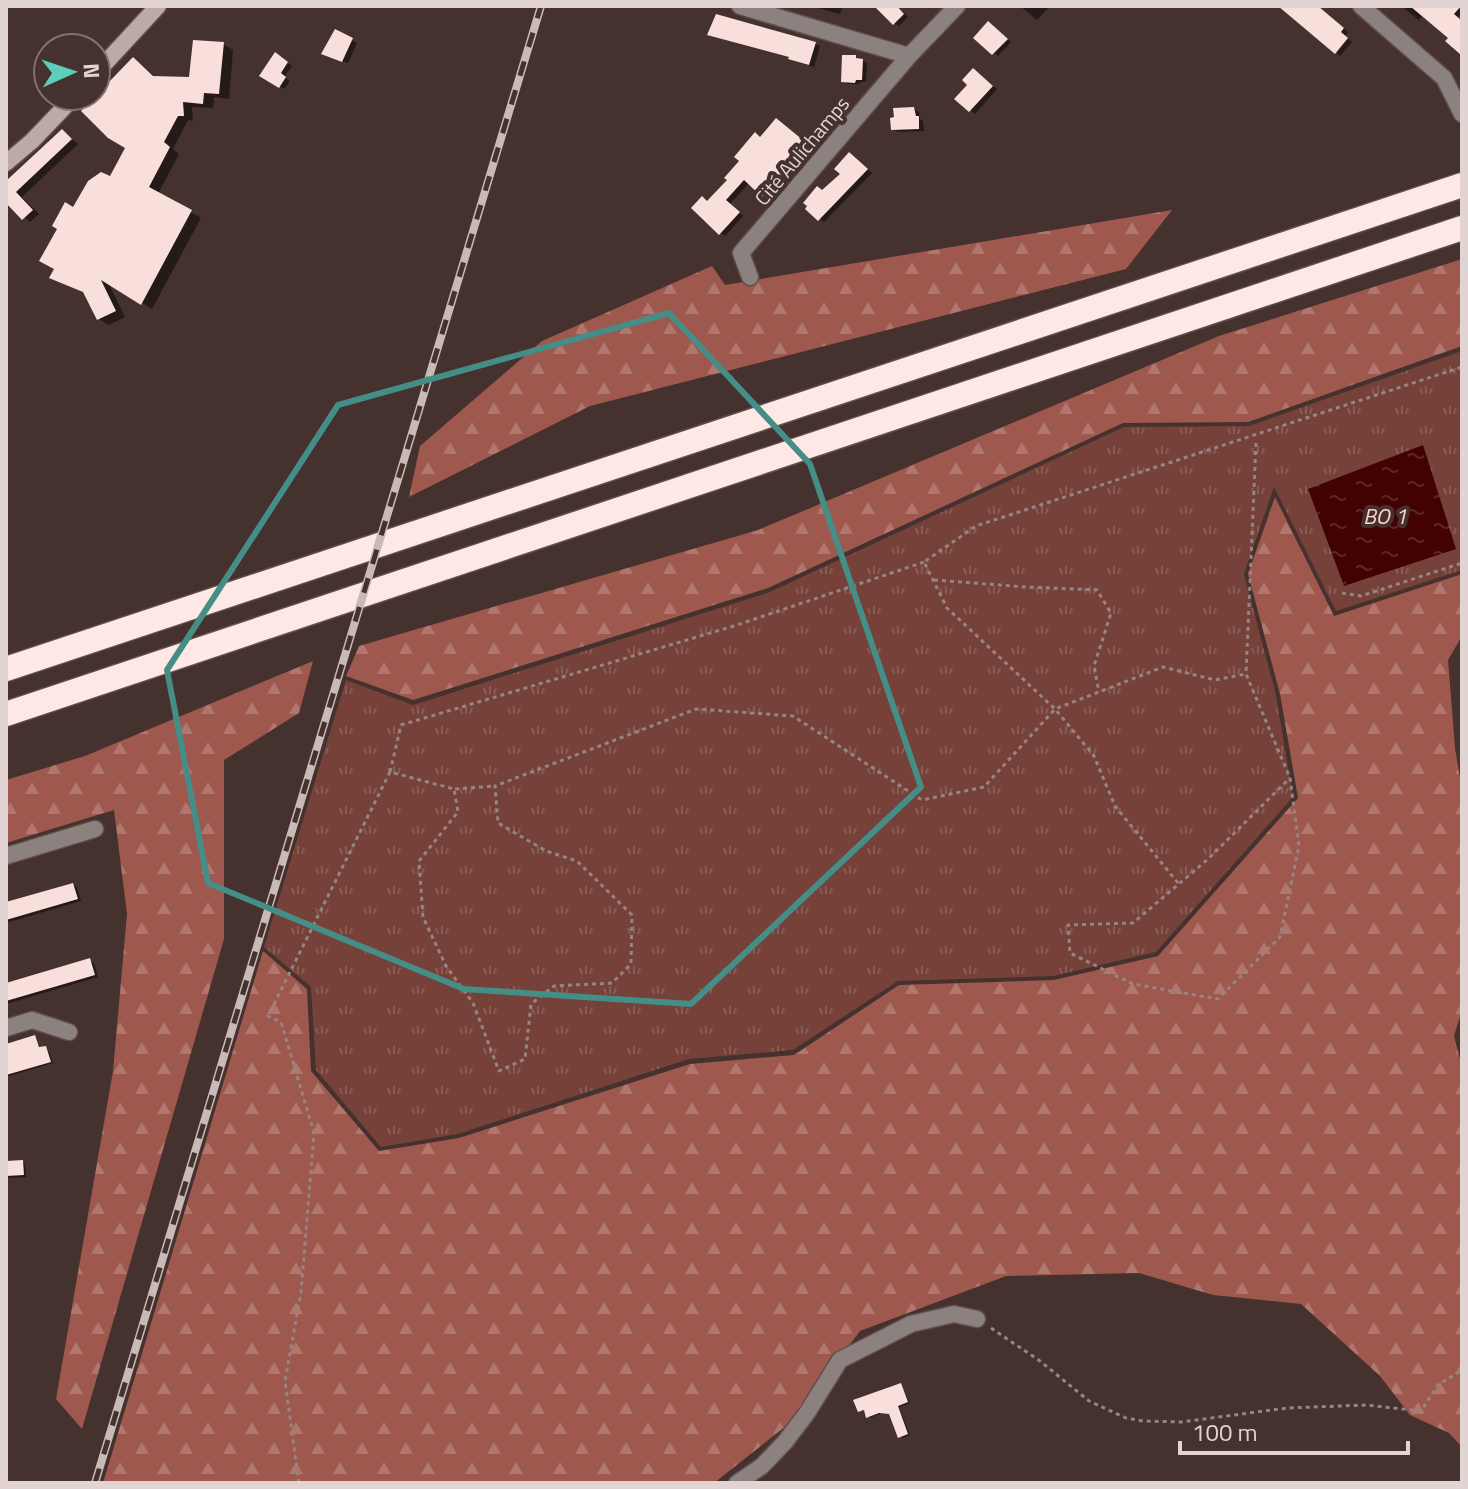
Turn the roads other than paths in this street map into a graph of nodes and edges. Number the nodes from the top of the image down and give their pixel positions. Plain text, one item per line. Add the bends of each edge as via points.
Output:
1 (158, 6) edge
2 (740, 6) edge
3 (957, 6) edge
4 (1361, 6) edge
5 (112, 56) edge
6 (909, 56) junction
7 (60, 112) edge
8 (1462, 114) edge
9 (6, 163) edge
10 (1462, 185) edge
11 (1462, 228) edge
12 (750, 277) dead end
13 (6, 669) edge
14 (6, 714) edge
15 (95, 829) dead end
16 (6, 856) edge
17 (6, 1028) edge
18 (69, 1032) dead end
19 (977, 1319) road end
20 (737, 1483) edge

1 - 5 street
2 - 6 street
3 - 6 street, Cité Aulichamps
4 - 8 street via 1444,78
6 - 12 street, Cité Aulichamps via 741,253
7 - 9 street
10 - 13 highway
11 - 14 highway
15 - 16 street
17 - 18 street via 32,1020
19 - 20 street via 954,1314 911,1324 840,1360 785,1442

